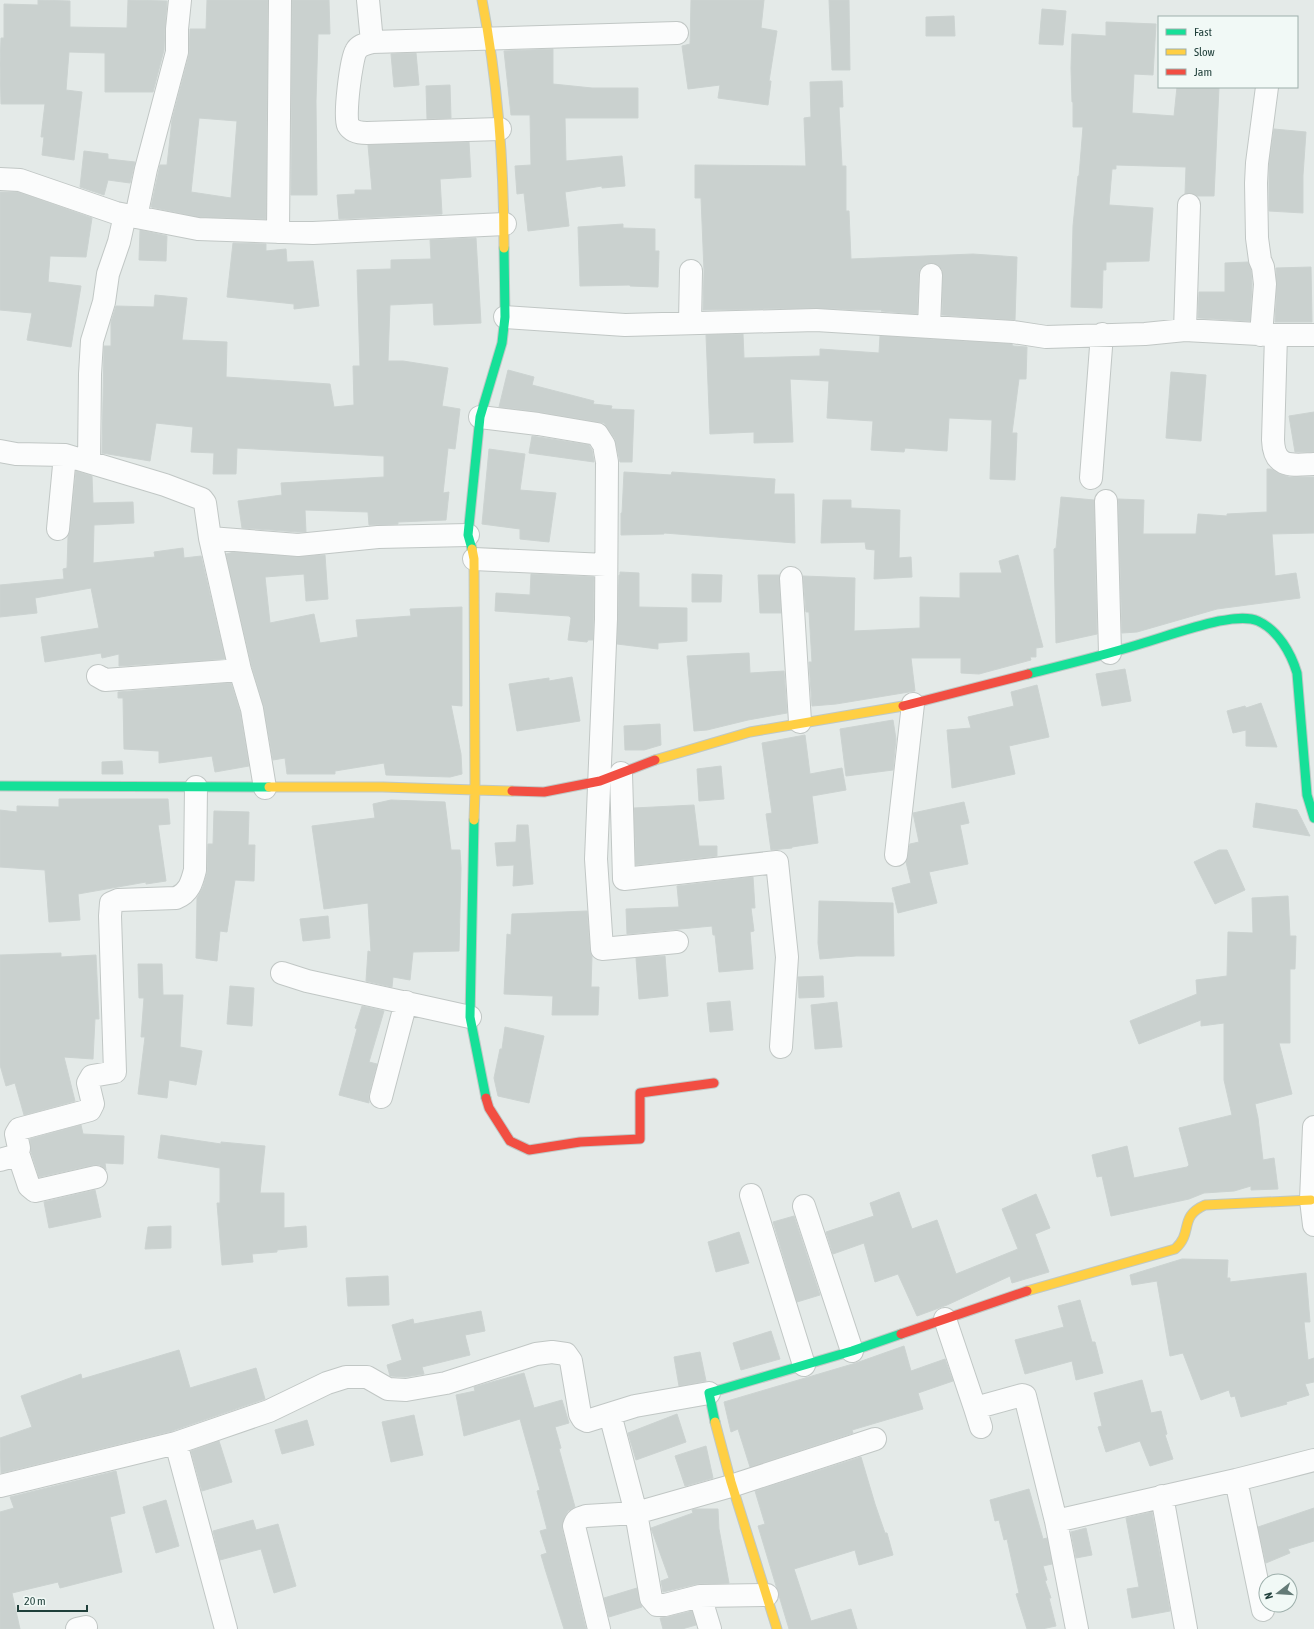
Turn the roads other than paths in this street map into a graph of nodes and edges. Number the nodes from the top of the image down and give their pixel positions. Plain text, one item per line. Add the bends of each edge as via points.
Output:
1 (180, 0) edge
2 (280, 0) edge
3 (368, 0) edge
4 (482, 0) edge
5 (677, 33) dead end
6 (490, 40) junction
7 (372, 42) junction
8 (1267, 88) edge
9 (500, 129) junction
10 (0, 179) edge
11 (1189, 205) dead end
12 (131, 216) junction
13 (505, 224) junction
14 (278, 232) junction
15 (691, 271) dead end
16 (931, 275) dead end
17 (504, 317) junction
18 (690, 323) junction
19 (929, 327) junction
20 (1185, 330) junction
21 (1102, 334) junction
22 (1268, 335) junction
23 (1314, 335) edge
24 (480, 417) junction
25 (0, 450) edge
26 (65, 456) junction
27 (89, 462) junction
28 (1314, 464) edge
29 (1091, 478) dead end
30 (1106, 501) dead end
31 (58, 528) dead end
32 (468, 535) junction
33 (210, 538) junction
34 (474, 559) junction
35 (606, 564) junction
36 (791, 578) dead end
37 (1110, 653) junction
38 (240, 670) junction
39 (98, 676) dead end
40 (912, 704) junction
41 (800, 722) junction
42 (621, 773) junction
43 (600, 781) junction
44 (0, 786) edge
45 (196, 788) junction
46 (265, 788) junction
47 (475, 790) junction
48 (1314, 818) edge
49 (896, 855) dead end
50 (677, 942) dead end
51 (282, 972) dead end
52 (406, 1002) junction
53 (470, 1017) junction
54 (781, 1047) dead end
55 (714, 1083) dead end
56 (382, 1097) dead end
57 (1314, 1127) edge
58 (9, 1157) edge
59 (96, 1177) dead end
60 (751, 1195) dead end
61 (1311, 1200) junction
62 (804, 1206) dead end
63 (1314, 1225) edge
64 (945, 1319) junction
65 (852, 1351) junction
66 (804, 1365) junction
67 (709, 1394) junction
68 (610, 1414) junction
69 (875, 1439) dead end
70 (176, 1443) junction
71 (1314, 1460) edge
72 (1236, 1480) junction
73 (0, 1486) edge
74 (731, 1486) junction
75 (1162, 1496) junction
76 (636, 1513) junction
77 (1056, 1521) junction
78 (1258, 1586) edge
79 (766, 1595) junction
80 (700, 1596) junction
81 (226, 1629) edge
82 (599, 1629) edge
83 (710, 1629) edge
84 (777, 1629) edge
85 (1077, 1629) edge
86 (1186, 1629) edge

1 - 12 street via 177,52
2 - 14 street
3 - 7 street
4 - 6 street
5 - 6 street
6 - 7 street
6 - 9 street
7 - 9 street via 356,50 353,59 346,116 351,129 367,134
8 - 22 street via 1256,183 1257,238 1266,284
9 - 13 street
10 - 12 street via 20,180
11 - 20 street
12 - 14 street via 198,229
12 - 27 street via 108,274 104,302 92,341
13 - 14 street via 314,233
13 - 17 street
15 - 18 street
16 - 19 street
17 - 18 street via 625,325
17 - 24 street via 502,343
18 - 19 street via 816,320
19 - 21 street via 1013,332 1046,337
20 - 21 street via 1145,334
20 - 22 street
21 - 29 street
22 - 23 street
22 - 28 street via 1275,454 1279,461 1287,464
24 - 32 street
24 - 35 street via 596,434 604,445 607,462
25 - 26 street via 16,454
26 - 27 street
26 - 31 street
27 - 33 street via 200,497 205,503
30 - 37 street
32 - 33 street via 378,537 298,544
32 - 34 street
33 - 38 street
34 - 35 street
34 - 47 street
35 - 43 street
36 - 41 street
37 - 40 street
37 - 48 street via 1219,621 1239,618 1257,620 1269,628 1292,657 1297,673 1307,795
38 - 39 street via 105,680
38 - 46 street via 252,709
40 - 41 street
40 - 49 street
41 - 42 street via 709,743
42 - 43 street
42 - 54 street via 624,879 777,862 787,957
43 - 47 street via 544,792
43 - 50 street via 596,859 602,955
44 - 45 street
45 - 46 street
45 - 58 street via 195,870 187,891 176,898 118,900 112,903 110,916 115,1072 92,1076 88,1083 93,1104 90,1110 19,1129
46 - 47 street via 383,787
47 - 53 street
51 - 52 street via 307,981
52 - 53 street
52 - 56 street
53 - 55 street via 489,1108 510,1141 529,1150 580,1142 640,1139 640,1093
57 - 61 street
58 - 59 street via 35,1191
60 - 66 street
61 - 63 street
61 - 64 street via 1205,1205 1192,1213 1187,1221 1185,1239 1182,1245 1175,1249 1025,1292
62 - 65 street
64 - 65 street
64 - 77 street via 978,1417 1022,1395 1025,1396
65 - 66 street
66 - 67 street
67 - 68 street via 635,1406
67 - 74 street
68 - 70 street via 587,1421 583,1419 571,1362 566,1354 552,1352 536,1354 446,1383 406,1390 388,1389 367,1377 346,1377 327,1383 269,1411
68 - 76 street
69 - 74 street
70 - 73 street
70 - 81 street
71 - 72 street
72 - 75 street
72 - 78 street
74 - 76 street
74 - 79 street
75 - 77 street
75 - 86 street
76 - 80 street via 651,1598 657,1605 665,1605
76 - 82 street via 586,1516 575,1521 574,1526
77 - 85 street
79 - 80 street
79 - 84 street
80 - 83 street

